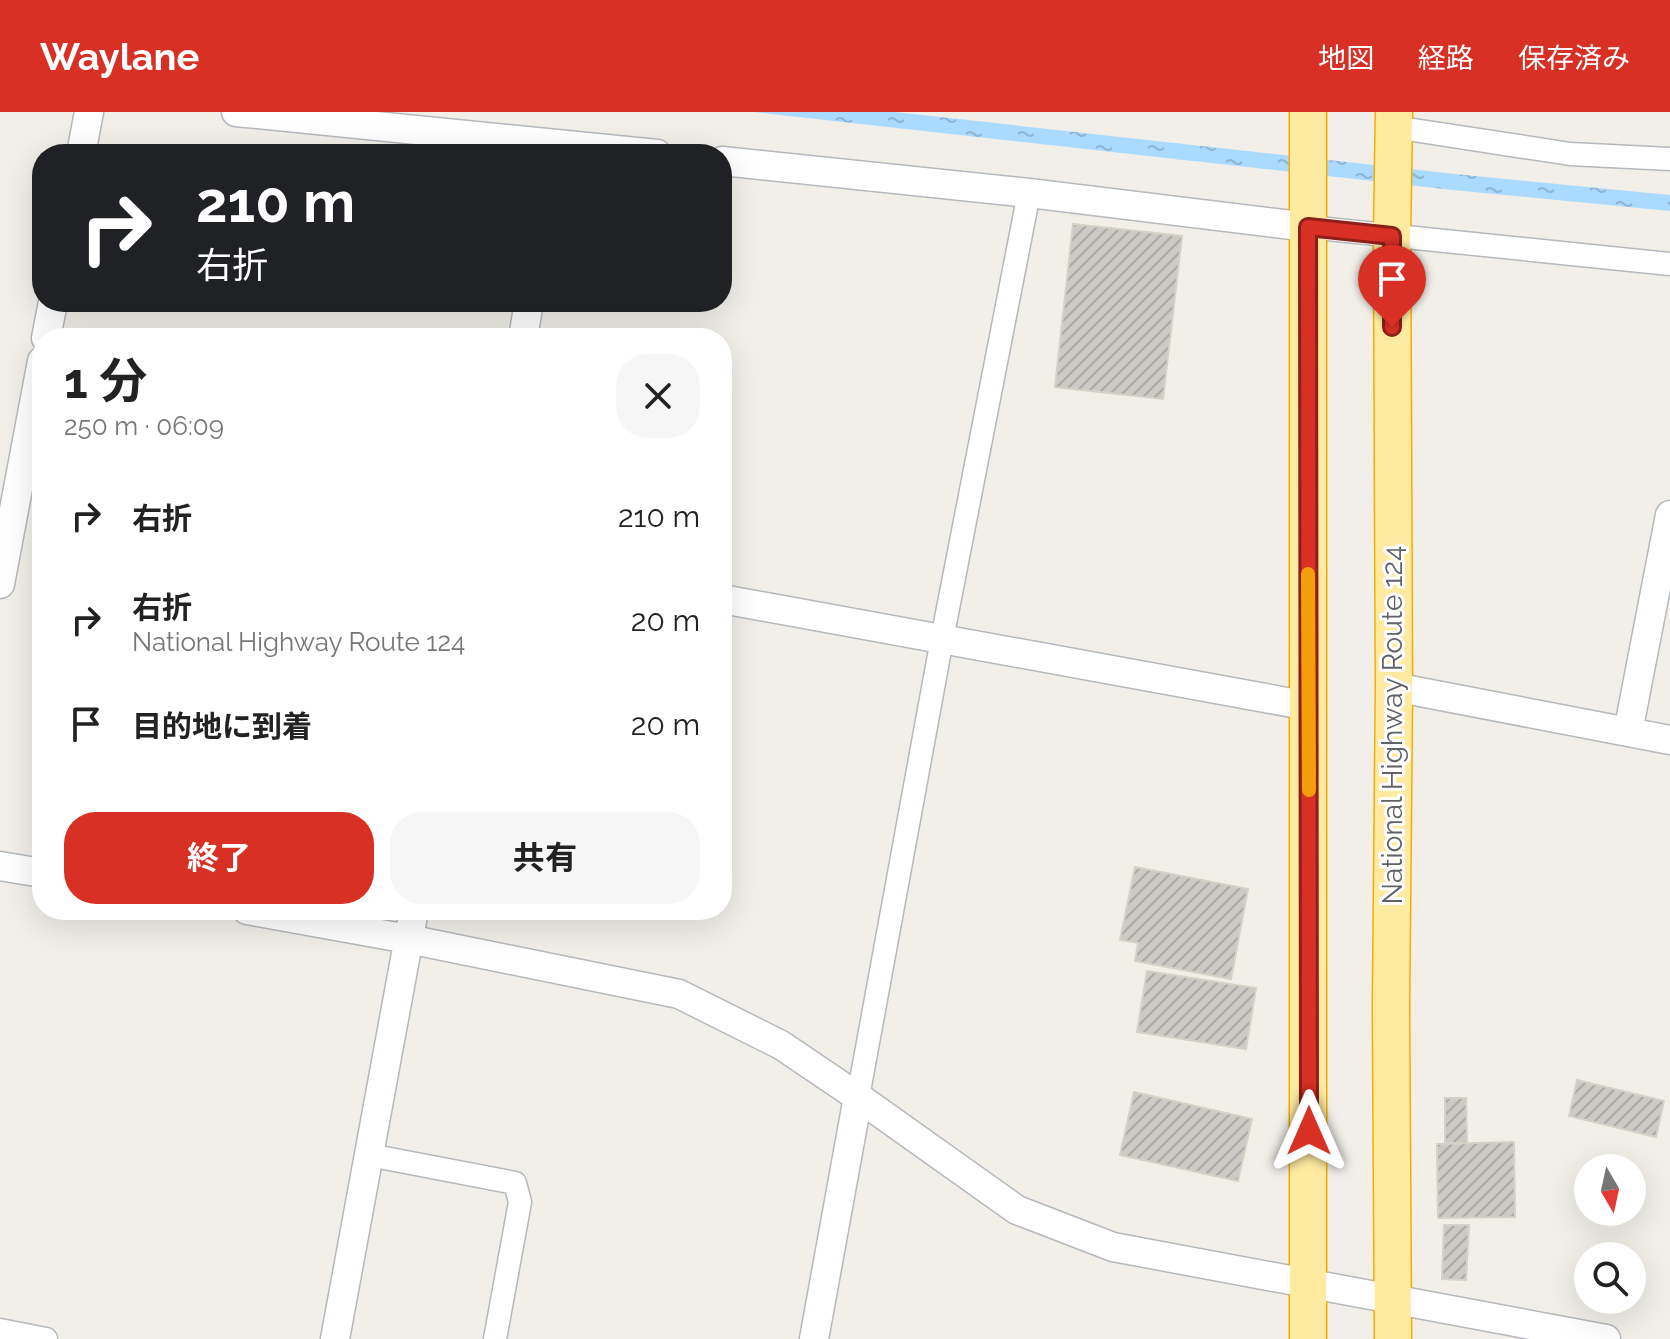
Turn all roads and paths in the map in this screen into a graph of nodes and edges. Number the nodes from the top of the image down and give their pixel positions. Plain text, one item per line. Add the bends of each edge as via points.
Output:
1 (89, 112) edge
2 (236, 112) edge
3 (1308, 112) edge
4 (1394, 120) edge
5 (83, 144) edge
6 (514, 144) edge
7 (1670, 159) edge
8 (732, 162) edge
9 (1029, 193) junction
10 (1308, 227) junction
11 (1392, 236) junction
12 (1670, 264) edge
13 (32, 413) edge
14 (21, 471) edge
15 (1670, 515) edge
16 (0, 584) edge
17 (732, 601) edge
18 (942, 639) junction
19 (1394, 687) junction
20 (1309, 706) junction
21 (1628, 732) junction
22 (1670, 740) edge
23 (0, 866) edge
24 (32, 871) edge
25 (303, 920) edge
26 (412, 920) edge
27 (408, 939) junction
28 (858, 1097) junction
29 (369, 1155) junction
30 (1309, 1283) junction
31 (1393, 1298) junction
32 (0, 1330) edge
33 (46, 1339) edge
34 (335, 1339) edge
35 (495, 1339) edge
36 (814, 1339) edge
37 (1308, 1339) edge
38 (1393, 1339) edge
39 (1606, 1339) edge

1 - 5 street
2 - 6 street
3 - 10 highway
4 - 7 street via 1570,154
4 - 11 highway, National Highway Route 124
8 - 9 street
9 - 10 street
9 - 18 street
10 - 11 street
10 - 20 highway
11 - 12 street
11 - 19 highway, National Highway Route 124
13 - 14 street
14 - 16 street
15 - 21 street
17 - 18 street
18 - 20 street
18 - 28 street
19 - 21 street
19 - 31 highway, National Highway Route 124
20 - 30 highway
21 - 22 street
23 - 24 street
25 - 27 street
26 - 27 street
27 - 28 street via 679,994 781,1045
27 - 29 street
28 - 30 street via 1017,1210 1113,1247
28 - 36 street
29 - 34 street
29 - 35 street via 515,1183 520,1202
30 - 31 street
30 - 37 highway
31 - 38 highway, National Highway Route 124
31 - 39 street
32 - 33 street

